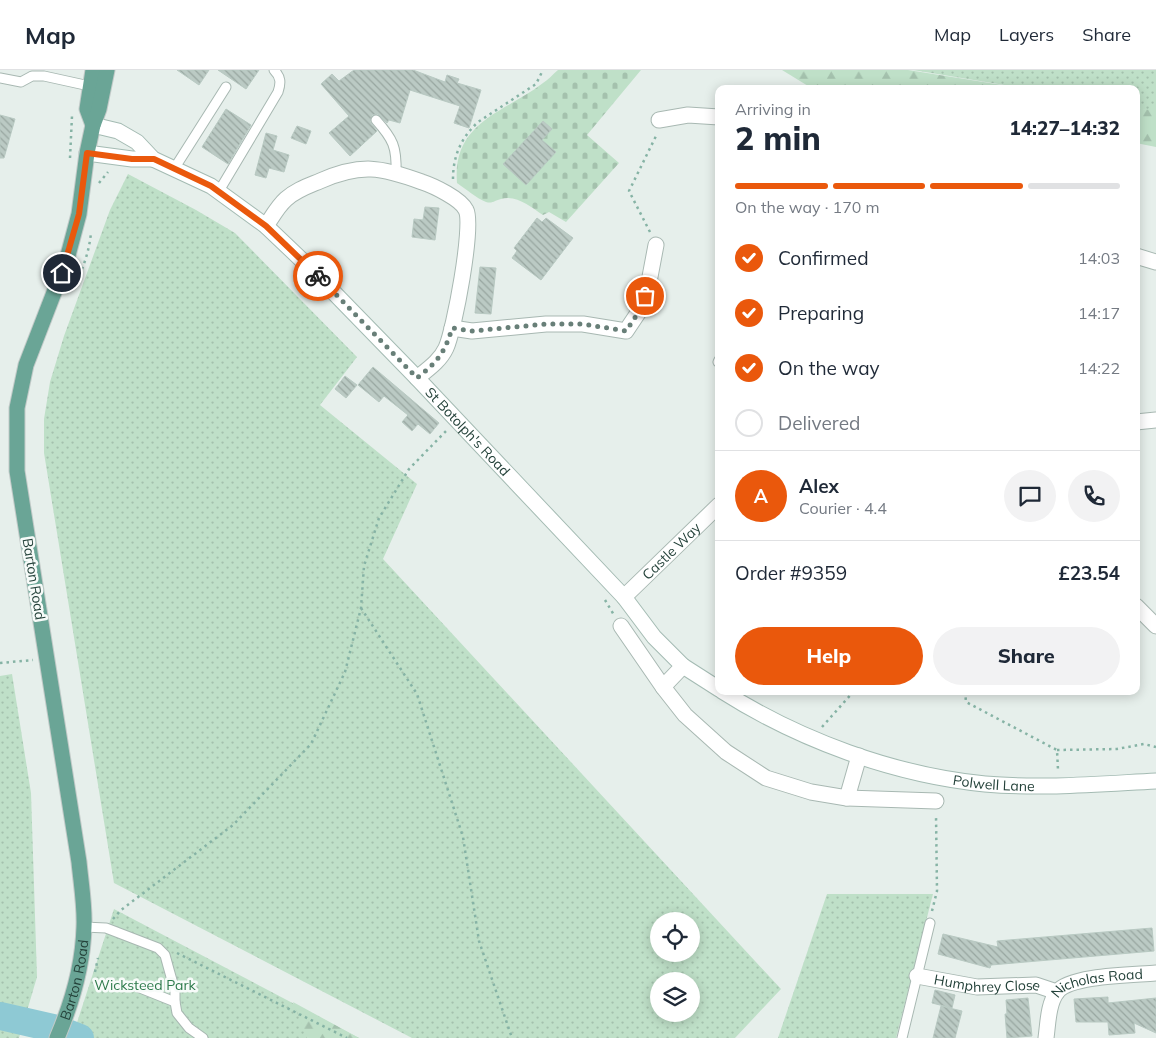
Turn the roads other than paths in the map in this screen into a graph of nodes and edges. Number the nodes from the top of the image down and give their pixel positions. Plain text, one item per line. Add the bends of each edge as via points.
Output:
1 (93, 70) edge
2 (107, 70) edge
3 (274, 70) edge
4 (39, 73) edge
5 (0, 78) edge
6 (226, 87) dead end
7 (96, 88) junction
8 (715, 117) edge
9 (376, 120) dead end
10 (659, 120) road end
11 (92, 125) junction
12 (87, 153) junction
13 (154, 159) junction
14 (174, 169) junction
15 (396, 173) junction
16 (219, 191) junction
17 (266, 226) junction
18 (656, 245) road end
19 (1140, 257) edge
20 (1156, 262) edge
21 (452, 328) junction
22 (417, 378) junction
23 (1156, 420) edge
24 (1140, 424) edge
25 (715, 509) edge
26 (624, 597) junction
27 (1140, 610) edge
28 (621, 626) dead end
29 (1156, 626) edge
30 (683, 666) junction
31 (715, 686) edge
32 (663, 687) junction
33 (728, 695) edge
34 (859, 756) junction
35 (1156, 781) edge
36 (847, 798) junction
37 (936, 801) road end
38 (930, 923) road end
39 (84, 927) junction
40 (1156, 973) edge
41 (917, 976) junction
42 (135, 986) dead end
43 (1057, 992) junction
44 (174, 1002) junction
45 (57, 1038) edge
46 (203, 1038) edge
47 (902, 1038) edge
48 (1046, 1038) edge

1 - 7 main road, Barton Road
2 - 7 main road, Barton Road
3 - 16 lane via 280,76 278,92
4 - 5 lane via 21,82
4 - 7 lane
6 - 14 lane
7 - 11 main road, Barton Road via 86,109
8 - 10 street
9 - 15 lane via 392,140 397,156
11 - 12 main road, Barton Road
11 - 13 street, St Botolph's Road via 110,128 137,142
12 - 13 street, St Botolph's Road
12 - 39 main road, Barton Road via 79,214 67,259 26,365 17,408 17,471 80,862
13 - 14 street, St Botolph's Road
14 - 16 street, St Botolph's Road
15 - 17 street via 364,168 340,172 292,194
15 - 21 street via 454,198 466,210 469,226
16 - 17 street, St Botolph's Road
17 - 22 street, St Botolph's Road
18 - 21 street via 640,310 626,331 583,324 472,331
19 - 20 street
21 - 22 street via 440,358
22 - 26 street, St Botolph's Road
23 - 24 street
25 - 26 street, Castle Way
26 - 30 street, St Botolph's Road via 654,637
27 - 29 street
28 - 32 street
30 - 31 street, St Botolph's Road
30 - 32 street
32 - 36 street via 685,715 726,752 766,778 811,792
33 - 34 street, Polwell Lane via 792,730
34 - 35 street, Polwell Lane via 896,767 986,784 1059,787
34 - 36 street
36 - 37 street
38 - 41 lane
39 - 44 lane via 106,928 158,948 165,955
39 - 45 main road, Barton Road via 78,977
40 - 43 street, Nicholas Road via 1082,980
41 - 43 street, Humphrey Close via 977,987 1036,985
41 - 47 lane
42 - 44 lane
43 - 48 street, Nicholas Road via 1050,1008
44 - 46 lane via 182,1020

